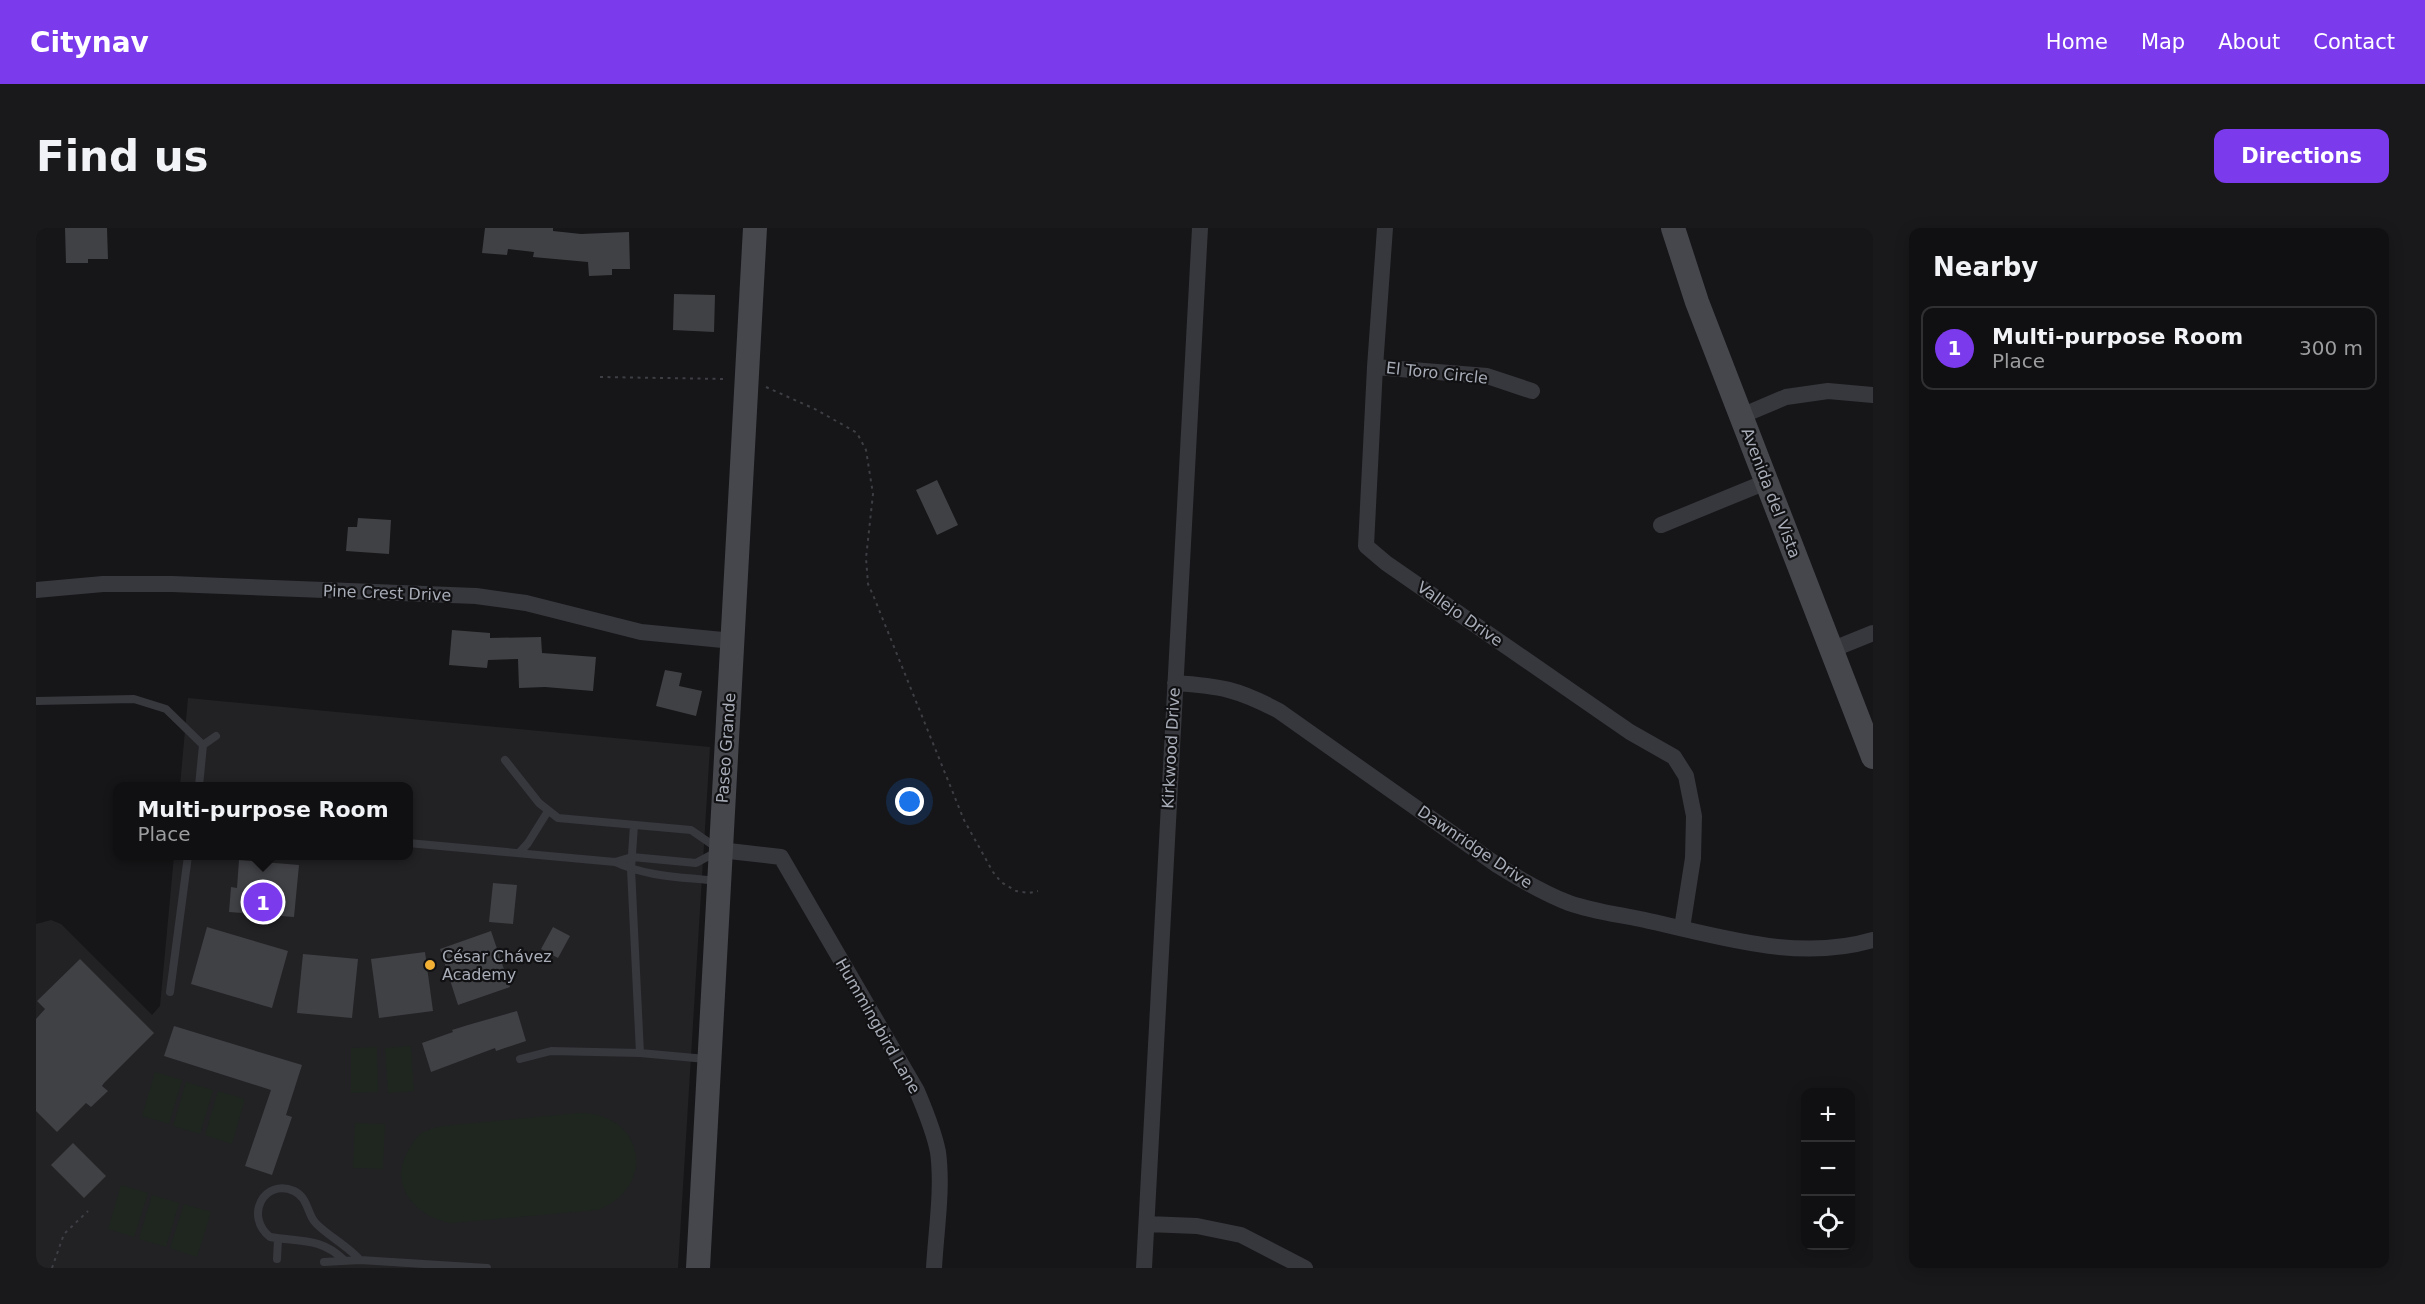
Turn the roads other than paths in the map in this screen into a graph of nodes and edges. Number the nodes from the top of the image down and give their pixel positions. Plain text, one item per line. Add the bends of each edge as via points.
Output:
1 (755, 228) edge
2 (1200, 228) edge
3 (1385, 228) edge
4 (1673, 228) edge
5 (1375, 367) junction
6 (1532, 391) dead end
7 (1873, 395) edge
8 (1741, 416) junction
9 (1766, 482) junction
10 (1661, 525) dead end
11 (36, 590) edge
12 (1873, 633) edge
13 (733, 642) junction
14 (1831, 650) junction
15 (1175, 683) junction
16 (36, 701) edge
17 (216, 736) dead end
18 (203, 745) junction
19 (1873, 757) edge
20 (505, 760) dead end
21 (199, 782) edge
22 (548, 811) junction
23 (634, 825) junction
24 (413, 843) edge
25 (720, 850) junction
26 (519, 853) junction
27 (632, 856) junction
28 (187, 860) edge
29 (615, 862) junction
30 (631, 869) junction
31 (718, 881) junction
32 (1682, 928) junction
33 (1873, 940) edge
34 (170, 992) dead end
35 (640, 1053) junction
36 (520, 1059) dead end
37 (710, 1059) junction
38 (1147, 1224) junction
39 (278, 1239) junction
40 (277, 1260) dead end
41 (344, 1260) junction
42 (360, 1260) junction
43 (324, 1263) dead end
44 (487, 1268) edge
45 (698, 1268) edge
46 (934, 1268) edge
47 (1144, 1268) edge
48 (1305, 1268) edge

1 - 13 main road, Paseo Grande
2 - 15 street, Kirkwood Drive
3 - 5 street, Vallejo Drive
4 - 8 main road, Avenida del Vista
5 - 6 street, El Toro Circle via 1487,376
5 - 32 street, Vallejo Drive via 1366,546 1630,732 1674,757 1686,776 1695,816
7 - 8 street via 1828,391 1786,397
8 - 9 main road, Avenida del Vista
9 - 10 street
9 - 14 main road, Avenida del Vista
11 - 13 street, Pine Crest Drive via 103,584 172,584 476,596 526,603 641,632
12 - 14 street
13 - 25 main road, Paseo Grande
14 - 19 main road, Avenida del Vista
15 - 32 street, Dawnridge Drive via 1219,686 1279,711 1533,888 1572,904
15 - 38 street, Kirkwood Drive
16 - 18 lane via 134,699 166,709
17 - 18 lane
18 - 21 lane
20 - 22 lane
22 - 23 lane via 558,818
22 - 26 lane
23 - 25 lane via 690,830
23 - 27 lane
24 - 26 lane
25 - 27 lane via 696,863
25 - 31 main road, Paseo Grande
25 - 46 street, Hummingbird Lane via 781,857 917,1090 938,1153
26 - 29 lane
27 - 29 lane
27 - 30 lane
28 - 34 lane
29 - 30 lane
30 - 31 lane
30 - 35 lane
31 - 37 main road, Paseo Grande
32 - 33 street, Dawnridge Drive via 1773,947 1812,950 1851,947
35 - 36 lane via 551,1051
35 - 37 lane
37 - 45 main road, Paseo Grande
38 - 47 street, Kirkwood Drive
38 - 48 street via 1197,1226 1241,1234
39 - 40 lane
39 - 41 lane via 294,1238 322,1245
39 - 42 lane via 258,1225 258,1207 268,1193 284,1189 300,1195 315,1222
41 - 42 lane
41 - 43 lane
42 - 44 lane

